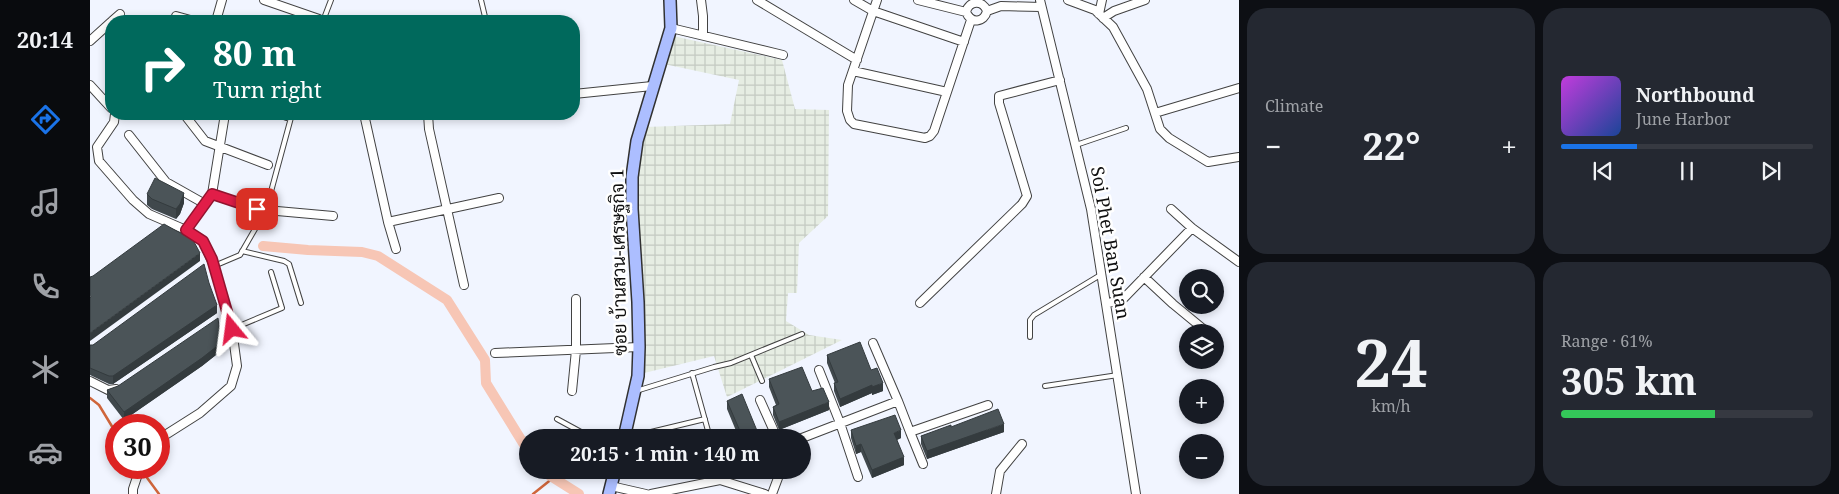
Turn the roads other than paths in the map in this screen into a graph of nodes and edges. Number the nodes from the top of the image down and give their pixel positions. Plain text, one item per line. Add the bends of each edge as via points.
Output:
1 (222, 0) edge
2 (264, 0) edge
3 (330, 0) edge
4 (481, 0) edge
5 (670, 0) edge
6 (700, 0) edge
7 (757, 0) edge
8 (854, 0) edge
9 (877, 0) edge
10 (918, 0) edge
11 (1068, 0) edge
12 (1102, 0) edge
13 (1145, 0) edge
14 (1040, 3) edge
15 (873, 11) junction
16 (987, 11) junction
17 (966, 12) junction
18 (218, 15) edge
19 (307, 15) edge
20 (323, 15) edge
21 (485, 15) edge
22 (1101, 16) junction
23 (971, 20) junction
24 (105, 28) edge
25 (671, 28) junction
26 (703, 35) junction
27 (90, 41) edge
28 (964, 42) junction
29 (783, 55) dead end
30 (857, 60) junction
31 (853, 71) junction
32 (1060, 80) junction
33 (90, 85) edge
34 (652, 86) junction
35 (1239, 88) edge
36 (947, 92) junction
37 (580, 93) edge
38 (105, 101) edge
39 (1155, 113) junction
40 (114, 120) edge
41 (189, 120) edge
42 (224, 120) edge
43 (286, 120) edge
44 (365, 120) edge
45 (428, 120) edge
46 (1126, 128) dead end
47 (129, 135) dead end
48 (1076, 145) junction
49 (221, 148) junction
50 (1239, 157) edge
51 (268, 165) dead end
52 (212, 194) junction
53 (500, 198) dead end
54 (205, 204) junction
55 (257, 209) dead end
56 (1171, 209) dead end
57 (266, 210) junction
58 (447, 210) junction
59 (333, 216) dead end
60 (167, 222) junction
61 (388, 222) junction
62 (1192, 228) junction
63 (157, 229) edge
64 (186, 230) junction
65 (396, 249) dead end
66 (242, 251) junction
67 (1239, 262) edge
68 (213, 263) junction
69 (202, 266) edge
70 (271, 272) dead end
71 (1102, 274) junction
72 (1144, 277) junction
73 (464, 284) dead end
74 (576, 299) dead end
75 (920, 302) dead end
76 (301, 303) dead end
77 (1106, 304) junction
78 (1197, 324) edge
79 (232, 329) junction
80 (802, 334) dead end
81 (1030, 338) dead end
82 (872, 343) dead end
83 (639, 347) junction
84 (576, 350) junction
85 (495, 353) dead end
86 (751, 355) junction
87 (819, 370) dead end
88 (692, 374) junction
89 (1118, 375) junction
90 (90, 381) edge
91 (762, 381) dead end
92 (120, 386) edge
93 (1045, 386) dead end
94 (572, 391) dead end
95 (634, 392) junction
96 (760, 400) dead end
97 (898, 401) junction
98 (988, 405) dead end
99 (557, 419) dead end
100 (705, 420) junction
101 (840, 423) junction
102 (575, 429) edge
103 (627, 429) edge
104 (665, 429) edge
105 (708, 429) edge
106 (773, 429) edge
107 (170, 432) edge
108 (910, 432) junction
109 (811, 434) edge
110 (1022, 444) dead end
111 (923, 464) dead end
112 (858, 477) dead end
113 (136, 479) edge
114 (778, 479) edge
115 (720, 480) joint
116 (610, 490) edge
117 (131, 492) edge
118 (646, 494) edge
119 (651, 494) edge
120 (765, 494) edge
121 (772, 494) edge
122 (996, 494) edge
123 (1136, 494) edge

1 - 18 street
2 - 19 street
3 - 20 lane
4 - 21 lane
5 - 25 street, ซอย บ้านสวน-เศรษฐกิจ 1
6 - 26 street
7 - 30 street
8 - 15 street
9 - 15 street
10 - 17 street
11 - 22 street via 1095,10
12 - 22 street
13 - 22 street
14 - 16 street via 1001,6
14 - 32 street, Soi Phet Ban Suan
15 - 28 street
15 - 30 street
16 - 17 street via 981,2 976,1 967,6
16 - 23 street via 982,20
17 - 23 street
22 - 39 street via 1113,27 1147,89
23 - 28 street
24 - 27 street
25 - 26 street
25 - 34 street, ซอย บ้านสวน-เศรษฐกิจ 1
26 - 29 street
28 - 36 street
30 - 31 street
31 - 36 street
31 - 36 street via 848,86 848,111 854,124 925,138 934,131
32 - 48 street, Soi Phet Ban Suan
32 - 75 street via 999,96 1027,196
33 - 38 street
34 - 37 street
34 - 83 street, ซอย บ้านสวน-เศรษฐกิจ 1 via 637,141 632,177
35 - 39 street
39 - 50 street via 1160,129 1169,138 1208,162
40 - 60 street via 96,147 98,161 133,200 149,214
41 - 49 street via 206,141
42 - 49 street
43 - 57 lane
44 - 61 street
45 - 58 street
46 - 48 lane
47 - 54 street via 166,182
48 - 71 street, Soi Phet Ban Suan
49 - 51 street
49 - 52 street
52 - 54 street
52 - 55 street
53 - 58 street
54 - 64 street
56 - 62 street
57 - 59 street
57 - 66 lane
58 - 61 street
58 - 73 street
60 - 63 street
60 - 64 street
61 - 65 street
62 - 67 street
62 - 72 street
64 - 68 street via 203,241
66 - 68 lane via 240,255
66 - 76 lane via 289,264
68 - 69 street
68 - 79 street via 224,315
70 - 79 lane via 282,308
71 - 77 street, Soi Phet Ban Suan
71 - 81 lane via 1034,315 1030,320
72 - 77 street via 1124,298
72 - 78 street
74 - 84 street
77 - 89 street, Soi Phet Ban Suan
79 - 107 street via 237,366 231,386 200,413
80 - 86 lane
82 - 97 street
83 - 84 street
83 - 95 street, ซอย บ้านสวน-เศรษฐกิจ 1
84 - 85 street
84 - 94 street
86 - 88 lane
86 - 91 lane
87 - 101 street
88 - 95 lane
88 - 100 lane
89 - 93 lane
89 - 123 street, Soi Phet Ban Suan
90 - 92 street via 108,390
95 - 103 street, ซอย บ้านสวน-เศรษฐกิจ 1
96 - 106 street
97 - 101 street
97 - 108 street
98 - 108 street
99 - 102 lane
100 - 104 lane
100 - 105 lane
101 - 109 street
101 - 112 street
108 - 111 street
110 - 122 street via 1000,471
113 - 117 street
114 - 121 street
115 - 119 street
115 - 120 street
116 - 118 street

